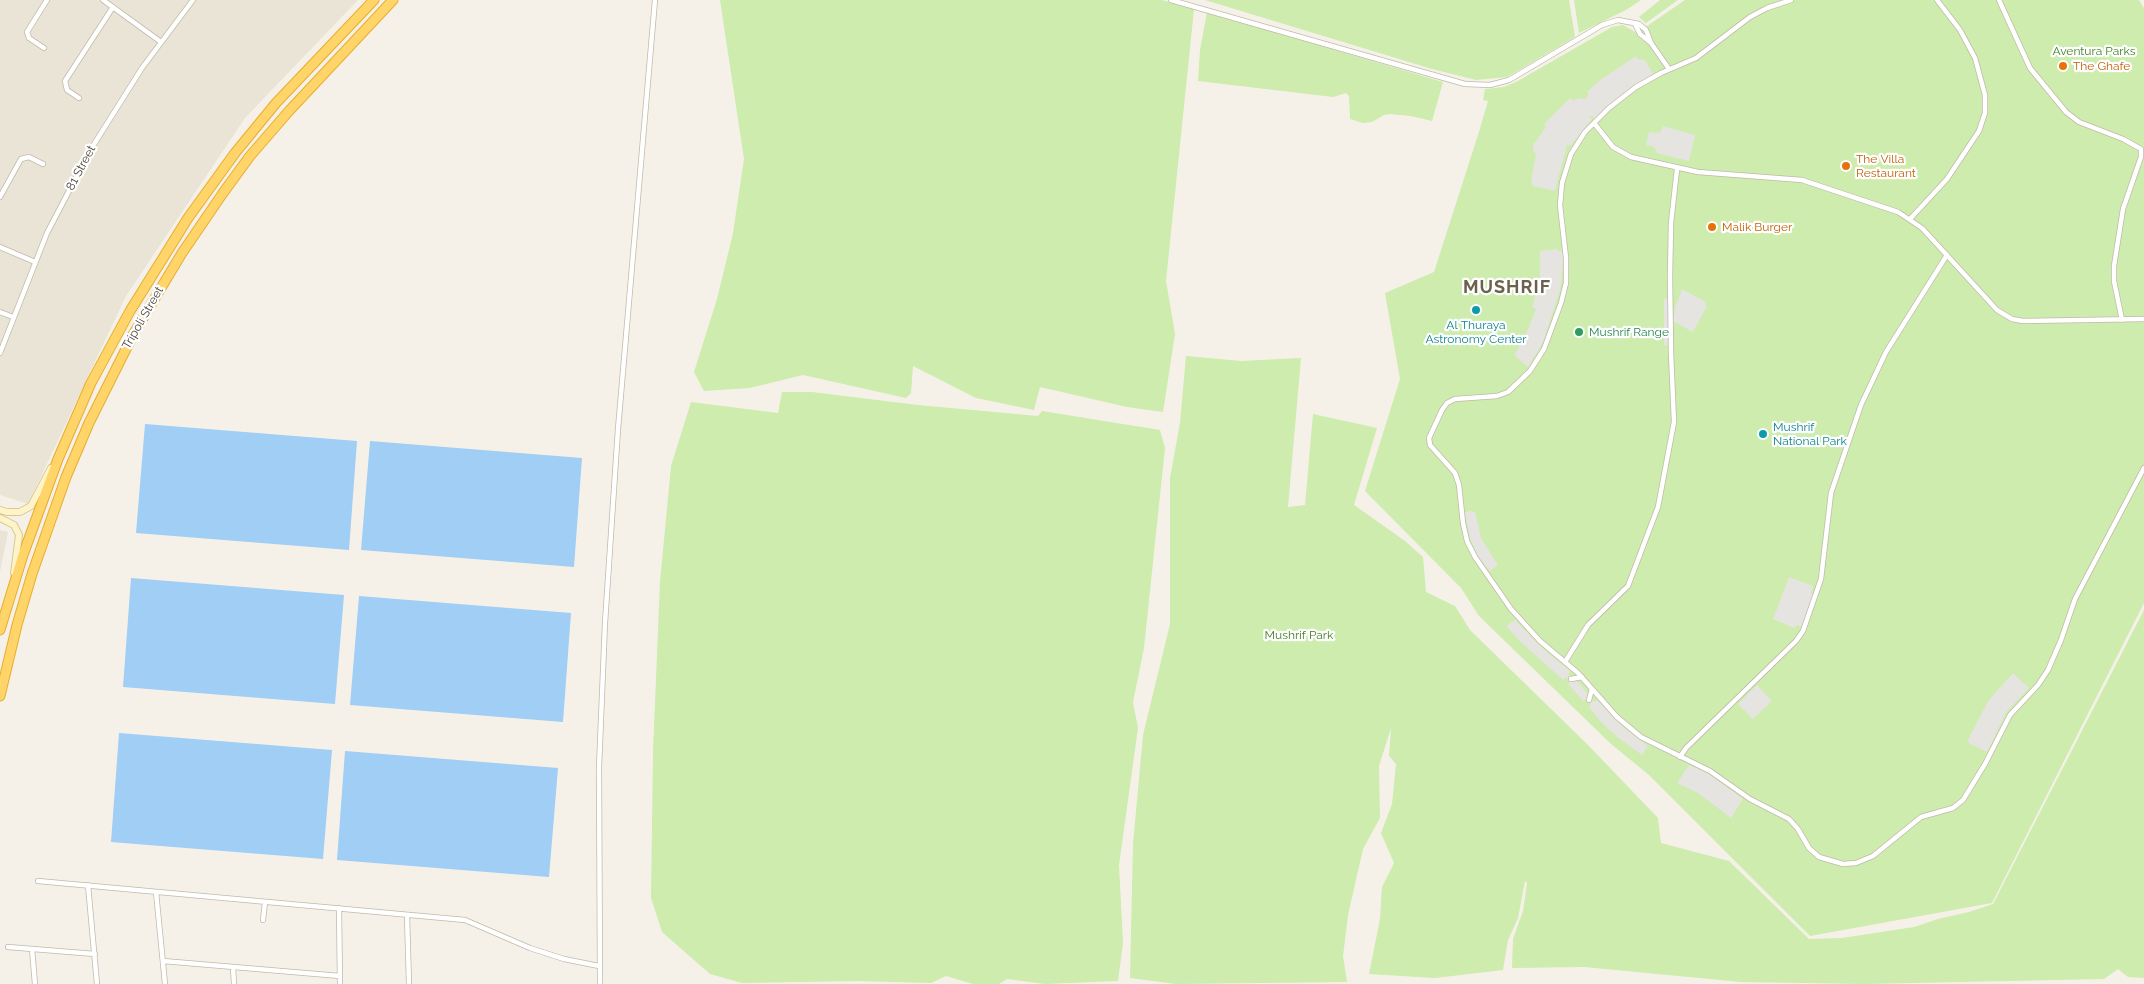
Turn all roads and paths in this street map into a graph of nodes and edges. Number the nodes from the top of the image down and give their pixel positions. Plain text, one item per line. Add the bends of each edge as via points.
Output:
1 (47, 0) edge
2 (103, 0) edge
3 (194, 0) edge
4 (374, 0) edge
5 (393, 0) edge
6 (655, 0) edge
7 (1171, 0) edge
8 (1791, 0) edge
9 (1937, 0) edge
10 (1999, 0) edge
11 (113, 7) junction
12 (161, 42) junction
13 (44, 48) dead end
14 (1669, 69) junction
15 (79, 98) dead end
16 (1594, 123) junction
17 (43, 164) dead end
18 (1677, 168) junction
19 (0, 196) edge
20 (1910, 219) junction
21 (0, 247) edge
22 (1947, 255) junction
23 (35, 262) junction
24 (0, 312) edge
25 (13, 317) junction
26 (2144, 319) edge
27 (2122, 320) junction
28 (0, 353) edge
29 (58, 459) junction
30 (2144, 468) edge
31 (0, 510) edge
32 (0, 518) edge
33 (14, 582) junction
34 (0, 630) edge
35 (1565, 662) junction
36 (1582, 677) junction
37 (1571, 680) dead end
38 (1592, 689) junction
39 (0, 696) edge
40 (1589, 700) dead end
41 (1680, 757) junction
42 (38, 881) dead end
43 (88, 885) junction
44 (156, 892) junction
45 (265, 902) junction
46 (339, 908) junction
47 (407, 915) junction
48 (263, 920) dead end
49 (8, 946) dead end
50 (32, 949) junction
51 (95, 954) junction
52 (163, 960) junction
53 (600, 966) junction
54 (233, 967) junction
55 (340, 976) junction
56 (35, 984) edge
57 (97, 984) edge
58 (165, 984) edge
59 (234, 984) edge
60 (340, 984) edge
61 (409, 984) edge
62 (600, 984) edge

1 - 13 street via 27,32 31,40
2 - 11 street
3 - 12 street, 81 Street
4 - 29 highway, Tripoli Street via 276,103 201,200 130,311 91,383
5 - 39 highway, Tripoli Street via 250,156 187,246 134,333 89,423 59,494 17,625
6 - 53 street via 618,429 605,623 599,758
7 - 14 street via 1439,78 1483,86 1515,78 1608,22 1621,20 1646,30
8 - 14 street via 1750,16 1696,58
9 - 20 street via 1960,30 1975,58 1985,95 1985,113 1979,131 1947,179
10 - 27 street via 2030,68 2063,109 2079,122 2141,149 2123,209 2114,266
11 - 12 street
11 - 15 street via 65,80 67,90
12 - 23 street, 81 Street via 91,149
14 - 16 street via 1629,92
16 - 18 street via 1619,151
16 - 35 street via 1574,149 1563,175 1560,205 1566,283 1544,349 1524,378 1508,392 1497,396 1459,398 1447,403 1429,441 1431,448 1457,477 1465,532 1475,557 1518,618
17 - 19 street via 29,157 21,159
18 - 20 street via 1709,174 1805,181
18 - 35 street via 1670,276 1674,422 1658,507 1628,586 1588,625
20 - 22 street
21 - 23 street
22 - 27 street via 1996,310 2012,319
22 - 41 street via 1886,352 1861,405 1831,493 1821,579 1803,631
23 - 25 street, 81 Street
24 - 25 street
25 - 28 street, 81 Street
26 - 27 street
29 - 31 street via 31,506 20,512
29 - 33 highway, Tripoli Street
30 - 41 street via 2079,592 2048,670 2010,715 1985,764 1958,805 1921,817 1869,858 1843,864 1816,854 1789,820 1745,796 1710,771
32 - 33 street via 14,526 19,535
33 - 34 highway, Tripoli Street
35 - 36 street
36 - 37 street
36 - 38 street
38 - 40 street
38 - 41 street via 1632,731
42 - 43 street
43 - 44 street
43 - 51 street
44 - 45 street
44 - 52 street
45 - 46 street
45 - 48 street
46 - 47 street
46 - 55 street
47 - 53 street via 468,921 530,948
47 - 61 street
49 - 50 street
50 - 51 street
50 - 56 street
51 - 57 street
52 - 54 street
52 - 58 street
53 - 62 street
54 - 55 street
54 - 59 street
55 - 60 street

